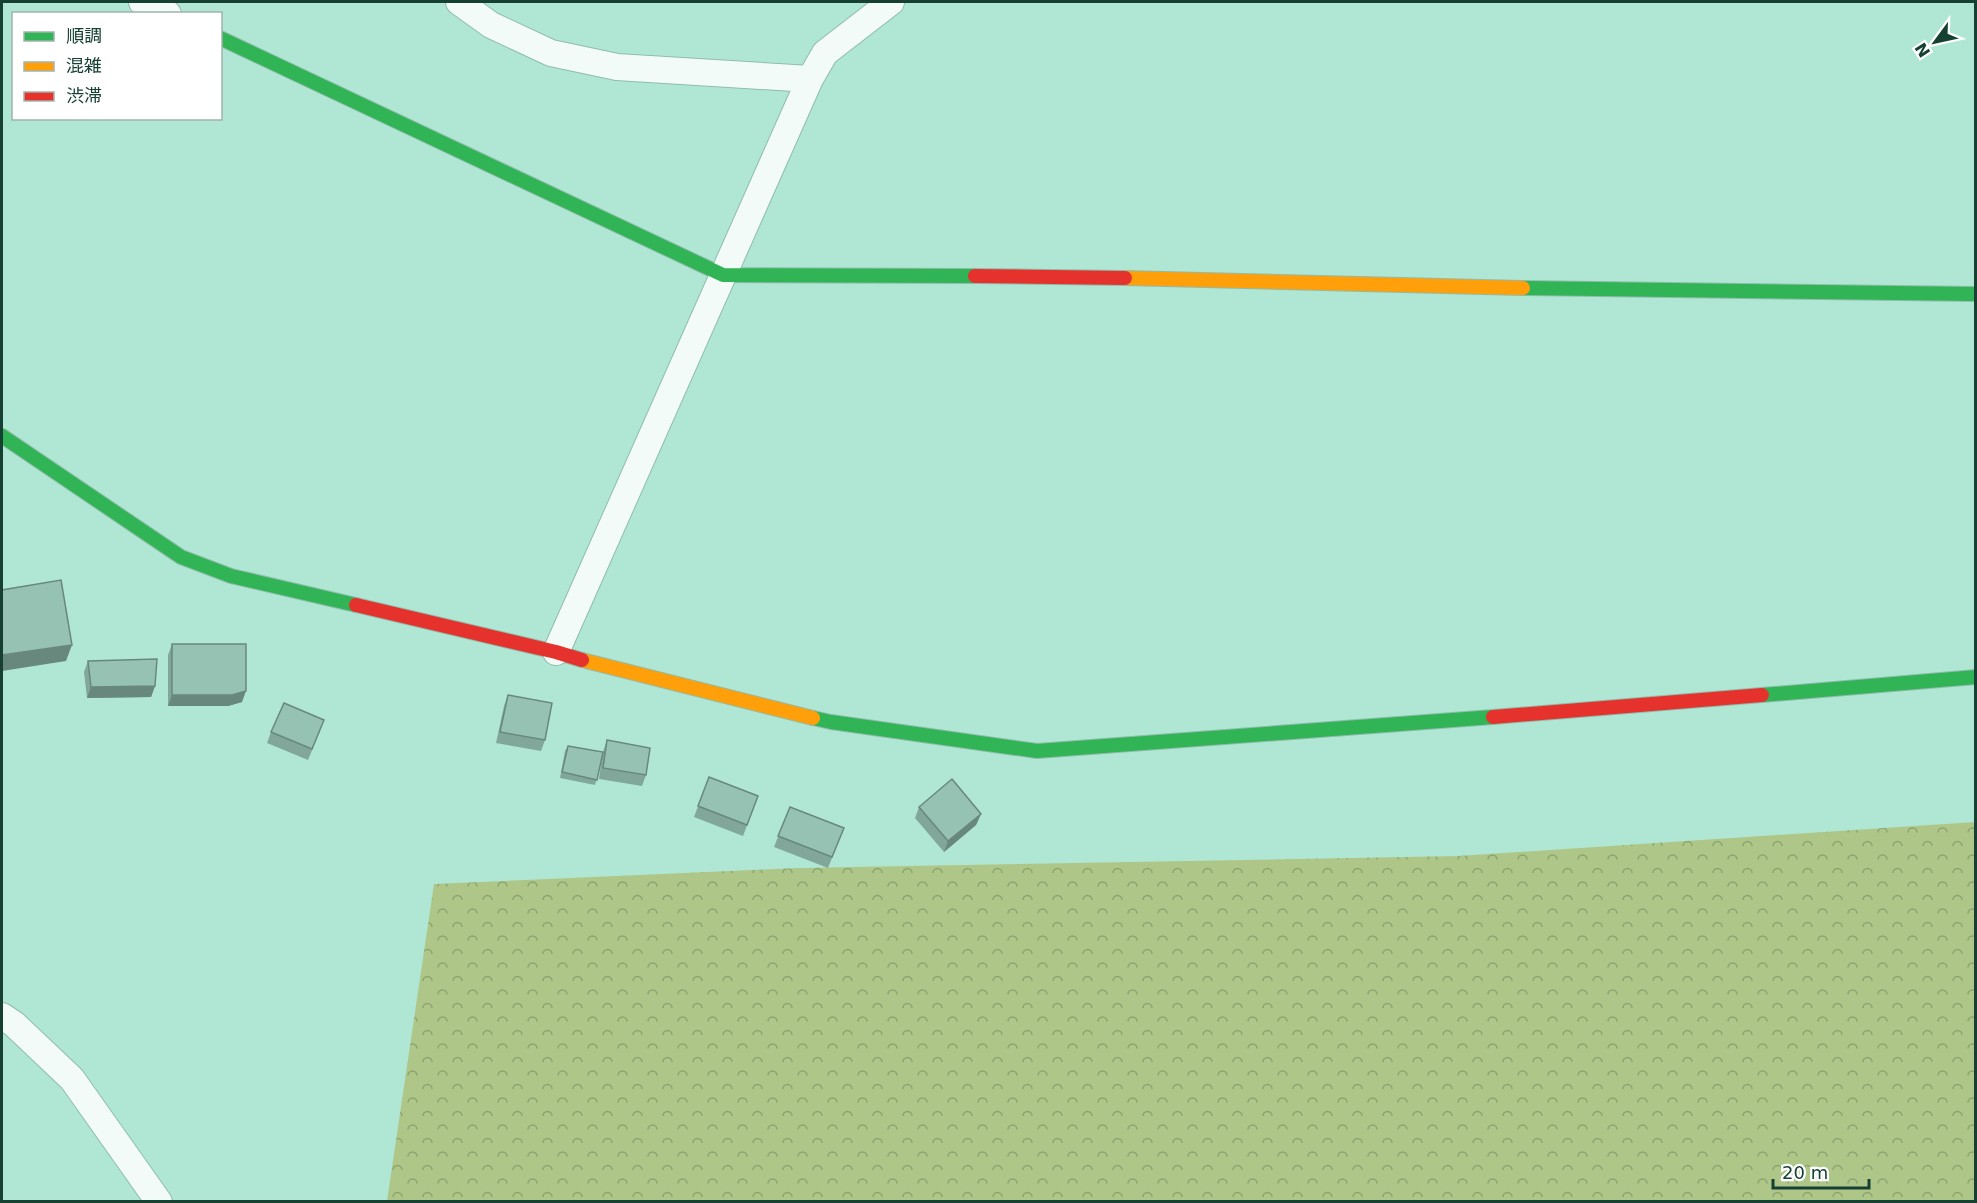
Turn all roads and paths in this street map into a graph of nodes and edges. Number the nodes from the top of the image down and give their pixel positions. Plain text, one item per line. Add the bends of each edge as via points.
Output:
1 (142, 2) edge
2 (459, 2) edge
3 (891, 2) edge
4 (164, 12) edge
5 (222, 39) edge
6 (810, 79) junction
7 (723, 275) junction
8 (1976, 294) edge
9 (2, 436) edge
10 (556, 652) junction
11 (1976, 677) edge
12 (2, 1017) edge
13 (159, 1202) edge

1 - 4 street
2 - 6 street via 491,25 551,53 617,67
3 - 6 street via 825,53
5 - 7 street
6 - 7 street
7 - 8 street via 1046,276 1628,291
7 - 10 street
9 - 10 street via 181,557 201,565 242,579
10 - 11 street via 831,722 1037,751
12 - 13 street via 72,1079

